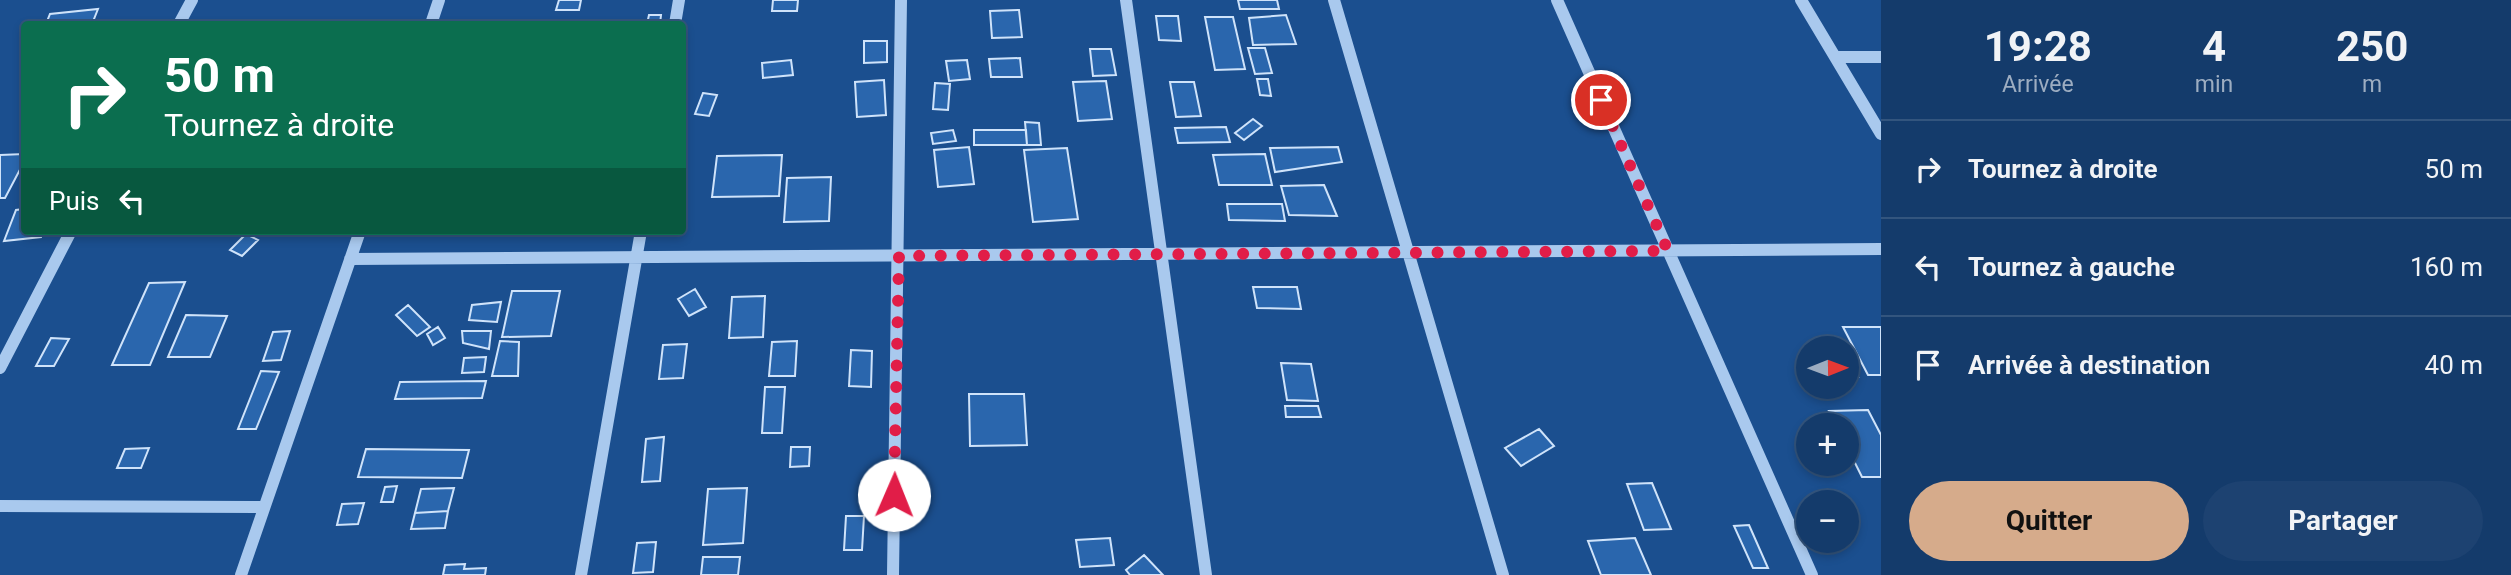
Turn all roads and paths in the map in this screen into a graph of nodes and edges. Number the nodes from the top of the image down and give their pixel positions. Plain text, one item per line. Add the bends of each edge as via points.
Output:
1 (192, 0) edge
2 (439, 0) edge
3 (679, 0) edge
4 (901, 0) edge
5 (1126, 0) edge
6 (1334, 0) edge
7 (1557, 0) edge
8 (1801, 0) edge
9 (181, 21) edge
10 (432, 21) edge
11 (676, 21) edge
12 (1835, 57) junction
13 (1881, 57) edge
14 (1881, 134) edge
15 (69, 235) edge
16 (359, 235) edge
17 (640, 235) edge
18 (1881, 249) edge
19 (1668, 251) junction
20 (1408, 252) junction
21 (1161, 254) junction
22 (899, 256) junction
23 (636, 257) junction
24 (350, 259) junction
25 (0, 368) edge
26 (0, 506) edge
27 (264, 507) junction
28 (241, 575) edge
29 (581, 575) edge
30 (893, 575) edge
31 (1206, 575) edge
32 (1503, 575) edge
33 (1812, 575) edge

1 - 9 street
2 - 10 street
3 - 11 street
4 - 22 street
5 - 21 street
6 - 20 street
7 - 19 street
8 - 12 street
12 - 13 street
12 - 14 street
15 - 25 street
16 - 24 street
17 - 23 street
18 - 19 street
19 - 20 street
19 - 33 street
20 - 21 street
20 - 32 street
21 - 22 street
21 - 31 street
22 - 23 street
22 - 30 street
23 - 24 street
23 - 29 street
24 - 27 street
26 - 27 street
27 - 28 street

